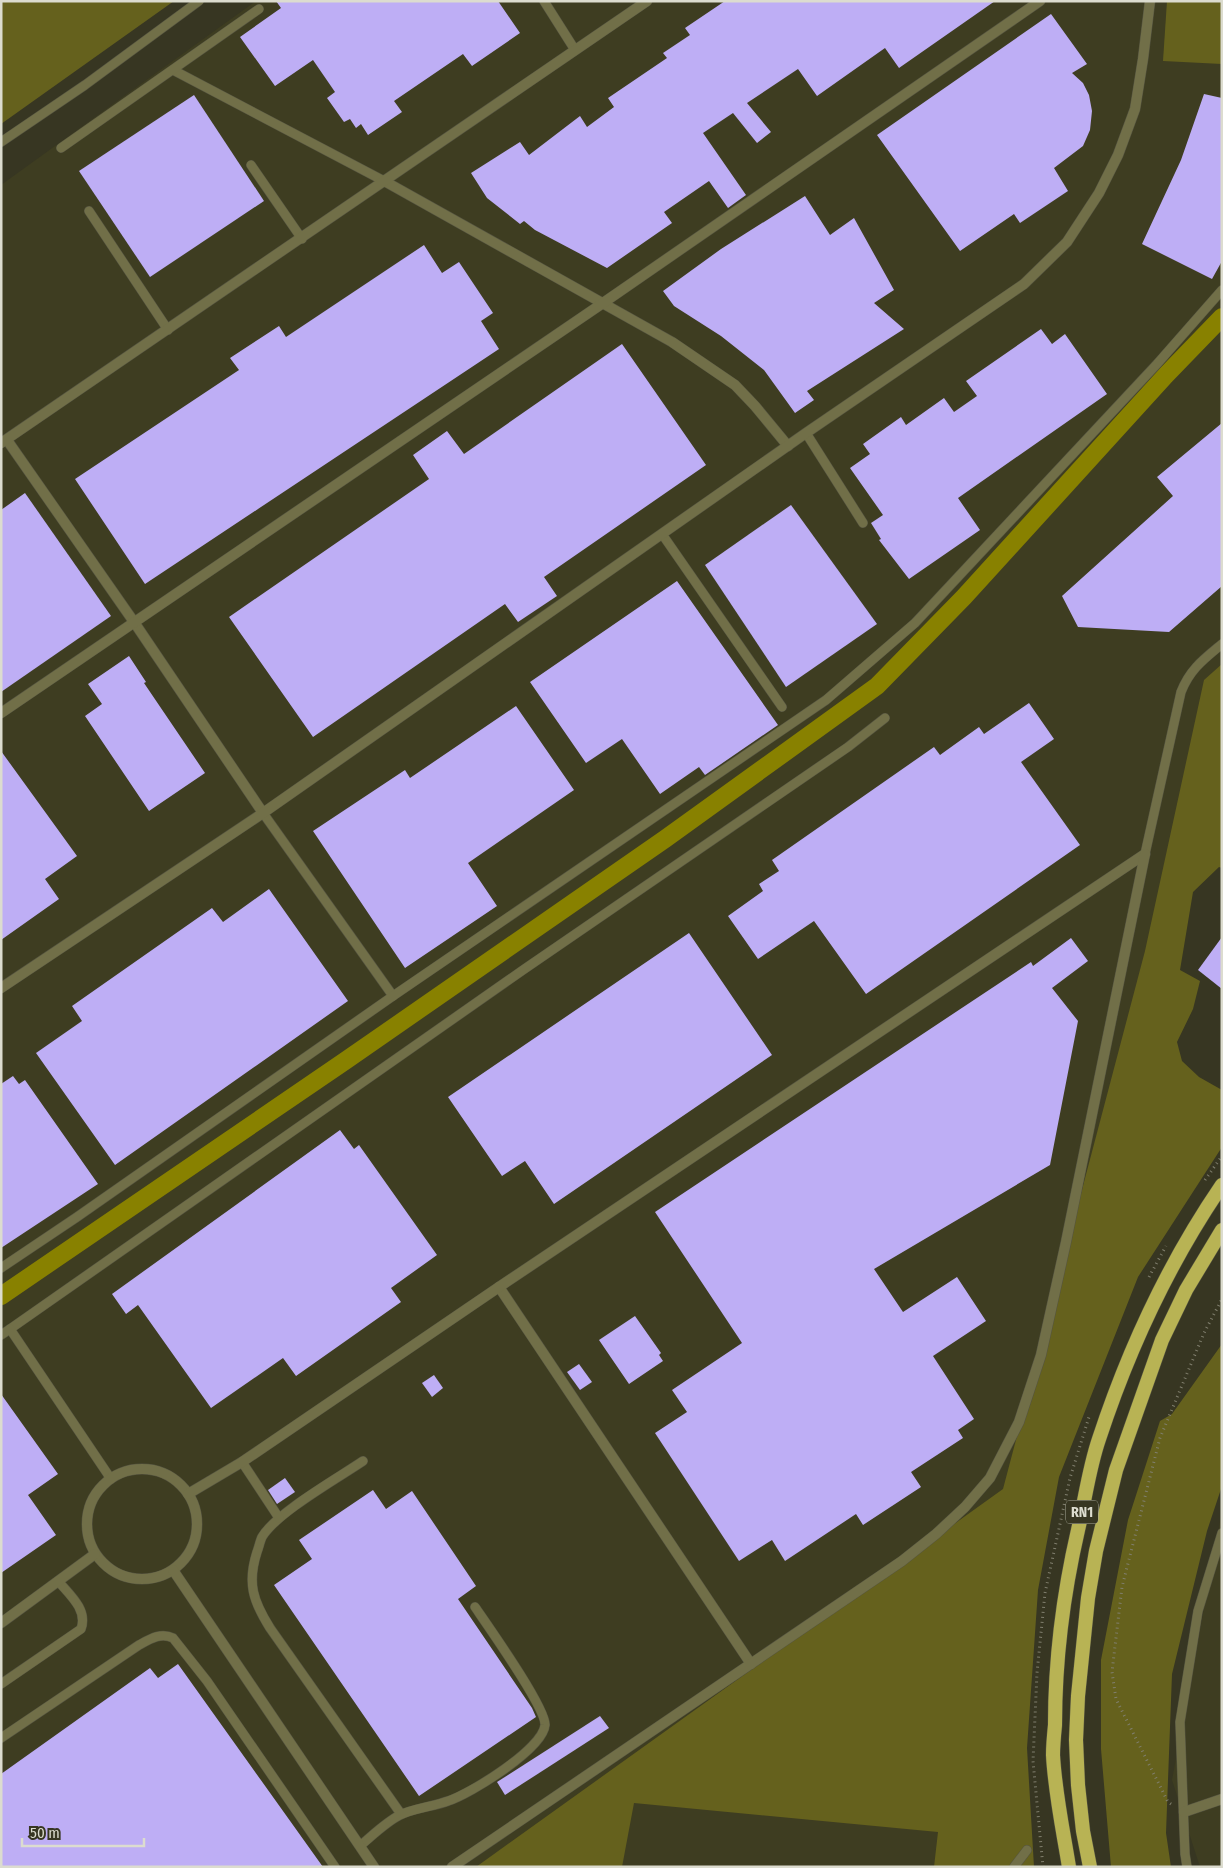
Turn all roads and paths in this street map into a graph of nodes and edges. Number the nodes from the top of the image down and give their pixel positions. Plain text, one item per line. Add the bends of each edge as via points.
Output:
1 (200, 1) edge
2 (544, 1) edge
3 (647, 1) edge
4 (1040, 1) edge
5 (1150, 1) edge
6 (260, 9) dead end
7 (575, 50) junction
8 (173, 70) junction
9 (1, 142) edge
10 (62, 148) dead end
11 (251, 165) dead end
12 (386, 182) junction
13 (89, 211) dead end
14 (302, 239) junction
15 (1222, 290) edge
16 (603, 303) junction
17 (168, 330) junction
18 (806, 433) junction
19 (3, 438) edge
20 (788, 446) junction
21 (864, 523) dead end
22 (662, 534) junction
23 (134, 622) junction
24 (1222, 644) edge
25 (782, 707) dead end
26 (1, 713) edge
27 (885, 718) dead end
28 (263, 813) junction
29 (1145, 854) junction
30 (1, 988) edge
31 (393, 996) junction
32 (1222, 1185) edge
33 (1222, 1230) edge
34 (1, 1268) edge
35 (499, 1287) junction
36 (1222, 1299) edge
37 (10, 1329) junction
38 (1, 1335) edge
39 (363, 1461) dead end
40 (242, 1462) junction
41 (111, 1478) junction
42 (188, 1494) junction
43 (279, 1518) junction
44 (1222, 1533) edge
45 (95, 1554) junction
46 (173, 1570) junction
47 (58, 1581) junction
48 (475, 1607) dead end
49 (1, 1623) edge
50 (751, 1664) junction
51 (1, 1684) edge
52 (1, 1738) edge
53 (1222, 1799) edge
54 (1184, 1812) junction
55 (401, 1814) junction
56 (361, 1845) junction
57 (1027, 1850) dead end
58 (335, 1867) edge
59 (374, 1867) edge
60 (452, 1867) edge
61 (1014, 1867) edge
62 (1069, 1867) edge
63 (1090, 1867) edge
64 (1187, 1867) edge

1 - 9 lane
2 - 7 lane
3 - 7 street
4 - 16 street
5 - 18 street via 1134,109 1118,155 1068,242 1024,284
6 - 8 lane
7 - 12 street
8 - 10 lane
8 - 12 lane
11 - 14 lane
12 - 14 street
12 - 16 street
13 - 17 lane
14 - 17 street
15 - 31 lane via 1157,364 891,646 826,700
16 - 20 street via 672,342 734,385
16 - 23 street
17 - 19 street
18 - 20 street
18 - 21 lane
19 - 23 street
20 - 22 street
22 - 25 lane
22 - 28 street
23 - 26 street
23 - 28 street
24 - 29 lane via 1198,664 1181,692
27 - 37 lane via 848,747
28 - 30 street
28 - 31 lane
29 - 35 street
29 - 50 street via 1066,1242 1041,1355 1020,1422 990,1478 936,1534 902,1561
31 - 34 lane
32 - 62 highway, RN1 via 1165,1279 1129,1360 1099,1440 1074,1546 1057,1654 1053,1752
33 - 63 highway, RN1 via 1186,1290 1162,1340 1116,1470 1096,1551 1088,1598 1076,1740 1083,1831
35 - 40 street
35 - 50 street
36 - 54 path via 1204,1333 1160,1438 1122,1587 1112,1672 1116,1699 1168,1802
37 - 38 lane
37 - 41 lane
39 - 43 lane
40 - 42 street
40 - 43 lane
41 - 42 street via 127,1471 144,1469 176,1481
41 - 45 street via 98,1490 86,1522 88,1539
42 - 46 street via 197,1521 196,1535 192,1548
43 - 55 lane via 262,1537 254,1563 252,1579 258,1609
44 - 54 lane via 1198,1611 1180,1722
45 - 46 street via 113,1572 137,1580
45 - 47 street
46 - 56 street
47 - 49 street
47 - 51 lane via 82,1611 84,1621 81,1629
48 - 55 lane via 535,1700 545,1725 542,1736 524,1755 465,1794
50 - 60 street
52 - 58 lane via 139,1645 153,1637 168,1636 207,1681
53 - 54 street
54 - 64 lane
55 - 56 lane
56 - 59 street
57 - 61 lane

